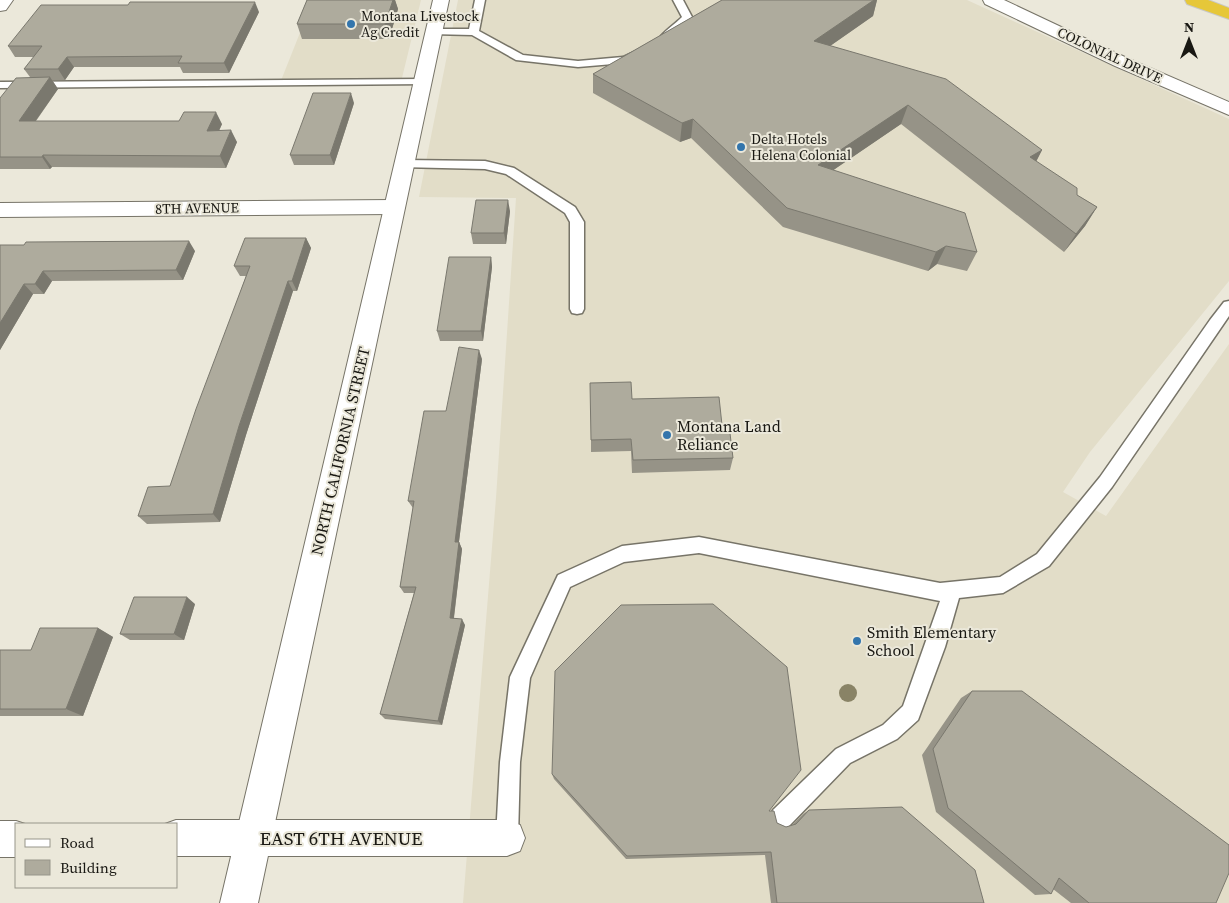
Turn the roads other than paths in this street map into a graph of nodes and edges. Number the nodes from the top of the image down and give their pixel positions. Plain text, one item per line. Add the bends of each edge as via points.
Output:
1 (5, 0) edge
2 (441, 0) edge
3 (480, 0) edge
4 (678, 0) edge
5 (991, 0) edge
6 (1193, 0) edge
7 (0, 6) edge
8 (1229, 14) edge
9 (434, 32) junction
10 (474, 32) junction
11 (659, 40) edge
12 (642, 50) edge
13 (422, 82) junction
14 (0, 85) edge
15 (1229, 109) edge
16 (404, 164) junction
17 (394, 207) junction
18 (0, 210) edge
19 (1229, 306) edge
20 (577, 309) dead end
21 (952, 591) junction
22 (781, 818) edge
23 (178, 838) edge
24 (254, 838) junction
25 (507, 838) joint
26 (0, 839) edge
27 (15, 839) edge
28 (239, 903) edge

1 - 7 street
2 - 9 street, NORTH CALIFORNIA STREET
3 - 10 lane
4 - 11 lane via 686,18 676,30
5 - 15 street, COLONIAL DRIVE
6 - 8 highway
9 - 10 lane
9 - 13 street, NORTH CALIFORNIA STREET
10 - 12 lane via 520,58 578,64 625,60
13 - 14 lane
13 - 16 street, NORTH CALIFORNIA STREET
16 - 17 street, NORTH CALIFORNIA STREET
16 - 20 lane via 485,165 510,171 570,210 578,222
17 - 18 street, 8TH AVENUE
17 - 24 street, NORTH CALIFORNIA STREET
19 - 21 lane via 1106,482 1043,560 1003,585
21 - 22 lane via 911,713 890,732 843,756
21 - 25 lane via 940,592 699,545 622,554 564,581 520,676 510,762
23 - 24 street, EAST 6TH AVENUE
24 - 25 street, EAST 6TH AVENUE
24 - 28 street, NORTH CALIFORNIA STREET
26 - 27 street

